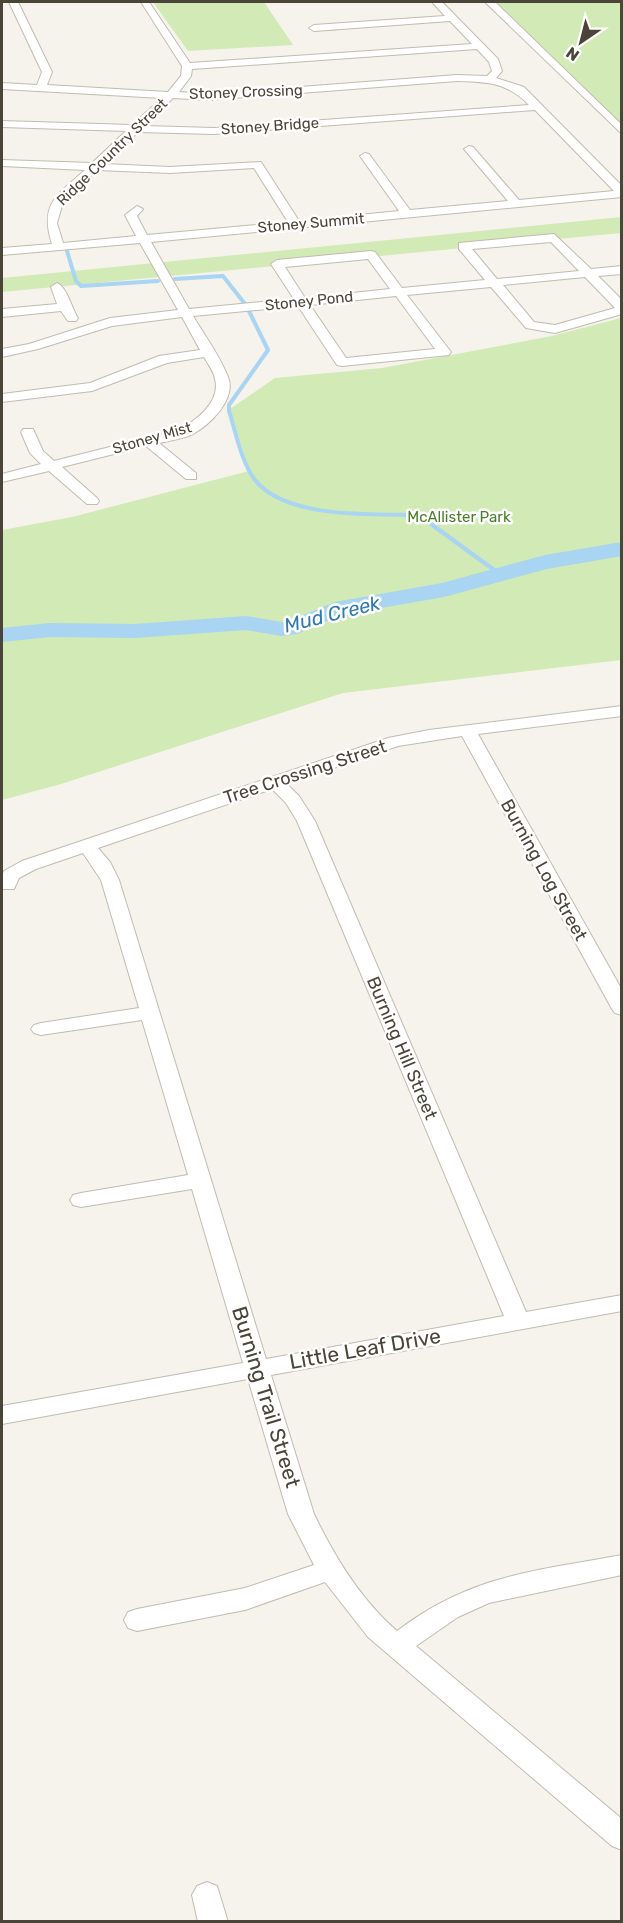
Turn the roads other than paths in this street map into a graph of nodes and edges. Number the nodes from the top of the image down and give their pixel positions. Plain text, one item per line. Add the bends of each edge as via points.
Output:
1 (13, 2) edge
2 (145, 2) edge
3 (437, 2) edge
4 (490, 2) edge
5 (454, 18) junction
6 (314, 28) dead end
7 (480, 46) junction
8 (187, 66) junction
9 (490, 79) junction
10 (2, 86) edge
11 (41, 87) junction
12 (171, 94) junction
13 (537, 107) junction
14 (2, 124) edge
15 (134, 129) junction
16 (621, 131) edge
17 (469, 149) dead end
18 (364, 156) dead end
19 (2, 163) edge
20 (94, 167) junction
21 (621, 194) edge
22 (516, 204) junction
23 (137, 209) dead end
24 (407, 214) junction
25 (296, 225) junction
26 (143, 239) junction
27 (59, 247) junction
28 (2, 252) edge
29 (621, 270) edge
30 (589, 274) junction
31 (496, 283) junction
32 (57, 287) dead end
33 (401, 292) junction
34 (302, 302) junction
35 (64, 307) junction
36 (621, 310) edge
37 (2, 313) edge
38 (186, 314) junction
39 (86, 328) junction
40 (2, 353) edge
41 (208, 353) junction
42 (2, 398) edge
43 (28, 432) dead end
44 (148, 441) junction
45 (51, 466) junction
46 (191, 476) dead end
47 (2, 478) edge
48 (92, 501) dead end
49 (621, 711) edge
50 (467, 730) junction
51 (275, 782) junction
52 (86, 845) junction
53 (7, 885) dead end
54 (621, 1009) edge
55 (148, 1013) junction
56 (41, 1029) dead end
57 (200, 1180) junction
58 (81, 1200) dead end
59 (621, 1303) edge
60 (518, 1321) junction
61 (257, 1369) junction
62 (2, 1415) edge
63 (621, 1565) edge
64 (330, 1570) junction
65 (137, 1620) dead end
66 (397, 1646) junction
67 (621, 1837) edge

1 - 11 street via 47,72
2 - 8 street
3 - 5 street
4 - 16 street
5 - 6 street
5 - 7 street
7 - 8 street
7 - 9 street via 496,65 497,71
8 - 12 street, Ridge Country Street via 183,82
9 - 12 street, Stoney Crossing via 457,78 219,96
9 - 13 street, Stoney Crossing via 516,86
10 - 11 street, Stoney Crossing
11 - 12 street, Stoney Crossing
12 - 15 street, Ridge Country Street
13 - 15 street, Stoney Bridge via 213,130
13 - 21 street, Stoney Crossing
14 - 15 street, Stoney Bridge
15 - 20 street, Ridge Country Street
17 - 22 street
18 - 24 street
19 - 20 street
20 - 25 street via 170,170 257,164
20 - 27 street, Ridge Country Street via 53,209 51,223
21 - 22 street, Stoney Summit
22 - 24 street, Stoney Summit
23 - 26 street, Stoney Mist via 131,215
24 - 25 street, Stoney Summit
25 - 26 street, Stoney Summit
26 - 27 street, Stoney Summit
26 - 38 street, Stoney Mist
27 - 28 street, Stoney Summit
29 - 30 street, Stoney Pond
30 - 31 street, Stoney Pond
30 - 31 street via 554,238 463,246
30 - 36 street
31 - 33 street, Stoney Pond
31 - 36 street via 530,326 544,330
32 - 35 street
33 - 34 street, Stoney Pond
33 - 34 street via 371,255 277,264
33 - 34 street via 444,352 342,362
34 - 38 street, Stoney Pond
35 - 37 street
35 - 39 street via 70,317
38 - 39 street, Stoney Pond via 126,319
38 - 41 street, Stoney Mist
39 - 40 street, Stoney Pond via 38,346
41 - 42 street via 164,359 92,387
41 - 44 street, Stoney Mist via 222,378 220,399 196,426
43 - 45 street via 37,453
44 - 45 street, Stoney Mist
44 - 46 street
45 - 47 street, Stoney Mist
45 - 48 street
49 - 50 street, Tree Crossing Street
50 - 51 street, Tree Crossing Street via 394,742
50 - 54 street, Burning Log Street
51 - 52 street, Tree Crossing Street
51 - 60 street, Burning Hill Street via 306,821
52 - 53 street, Tree Crossing Street via 18,870
52 - 55 street, Burning Trail Street via 110,880
55 - 56 street
55 - 57 street, Burning Trail Street
57 - 58 street
57 - 61 street, Burning Trail Street
59 - 60 street, Little Leaf Drive
60 - 61 street, Little Leaf Drive
61 - 62 street, Little Leaf Drive
61 - 64 street, Burning Trail Street via 301,1514
63 - 66 street via 469,1599 435,1617
64 - 65 street via 245,1599
64 - 66 street, Burning Trail Street via 355,1605
66 - 67 street, Burning Trail Street

